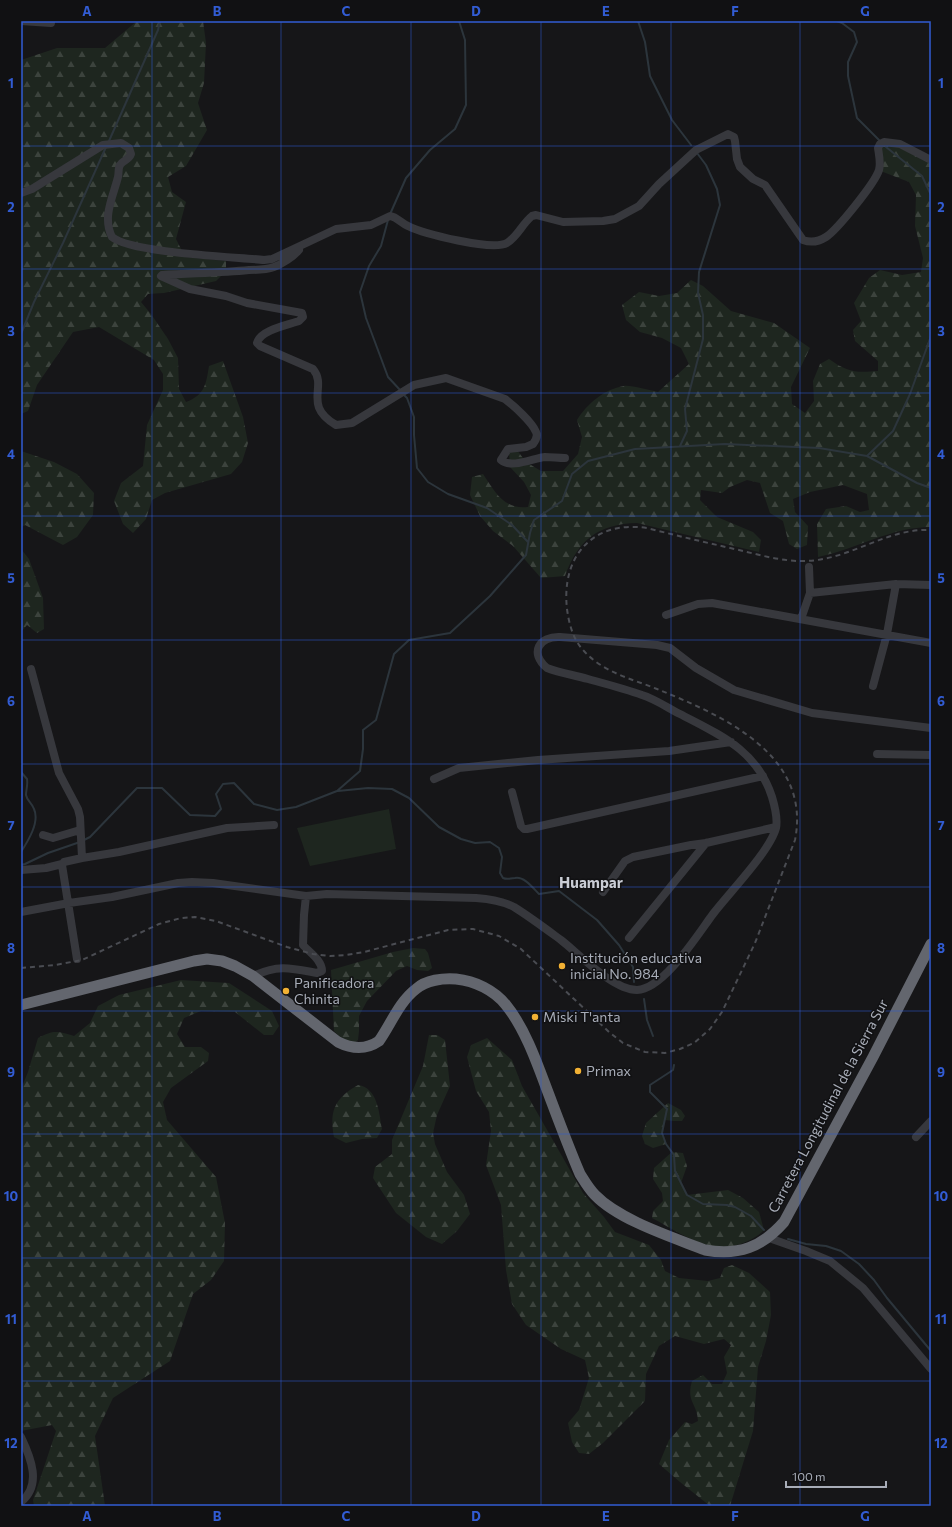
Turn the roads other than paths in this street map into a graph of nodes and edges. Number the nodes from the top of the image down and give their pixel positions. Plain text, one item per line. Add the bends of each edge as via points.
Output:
1 (21, 21) edge
2 (51, 23) dead end
3 (931, 160) edge
4 (21, 193) edge
5 (304, 245) junction
6 (565, 458) dead end
7 (810, 567) dead end
8 (896, 584) junction
9 (931, 585) edge
10 (810, 593) junction
11 (666, 615) dead end
12 (801, 619) junction
13 (887, 634) junction
14 (931, 643) edge
15 (31, 669) dead end
16 (873, 686) dead end
17 (931, 728) edge
18 (731, 742) junction
19 (877, 754) dead end
20 (931, 755) edge
21 (763, 776) junction
22 (434, 779) dead end
23 (512, 792) dead end
24 (274, 825) dead end
25 (776, 827) junction
26 (80, 832) junction
27 (43, 835) dead end
28 (706, 843) junction
29 (82, 854) junction
30 (62, 864) junction
31 (21, 870) edge
32 (603, 892) dead end
33 (306, 896) junction
34 (68, 903) junction
35 (21, 912) edge
36 (629, 938) dead end
37 (931, 944) edge
38 (77, 959) dead end
39 (253, 976) junction
40 (21, 1005) edge
41 (931, 1121) edge
42 (916, 1137) dead end
43 (769, 1238) junction
44 (931, 1370) edge
45 (21, 1437) edge
46 (21, 1502) edge

1 - 2 street
3 - 5 street via 900,144 882,143 878,148 880,168 872,183 836,229 825,238 811,242 803,240 764,185 740,167 734,137 728,134 696,150 639,206 615,219 563,222 536,215 532,216 513,239 502,245 491,245 425,233 406,226 390,216 371,225 336,229
4 - 5 street via 107,144 121,142 130,148 131,153 130,157 121,163 109,204 110,233 116,240 172,252 264,260
5 - 6 street via 296,254 274,267 228,273 183,273 161,276 190,289 302,313 303,317 299,321 266,332 257,343 313,369 318,380 318,405 325,417 336,425 352,423 414,386 446,378 505,400 532,426 537,437 534,444 508,449 501,460 508,463 544,457
7 - 10 street
8 - 9 street
8 - 10 street
8 - 13 street
10 - 12 street
11 - 12 street via 698,604 712,603
12 - 13 street
13 - 14 street
13 - 16 street
15 - 26 street via 59,773 78,809
17 - 18 street via 796,709 734,690 696,668 670,648 657,645 553,636 544,639 538,648 540,660 547,668 644,695
18 - 21 street via 751,759
18 - 22 street via 669,751 459,768
19 - 20 street
21 - 23 street via 527,829 521,826
21 - 25 street via 775,807
24 - 29 street via 227,828 119,852
25 - 28 street
25 - 33 street via 768,844 674,966 654,984 637,990 610,980 561,940 513,907 495,900 327,894
26 - 27 street via 53,838
26 - 29 street
28 - 32 street via 633,857 625,861
28 - 36 street
29 - 30 street
30 - 31 street
30 - 34 street
33 - 34 street via 192,882
33 - 39 street via 303,945 313,954 322,971 317,973 279,967
34 - 35 street
34 - 38 street
37 - 43 highway, Carretera Longitudinal de la Sierra Sur via 784,1222
39 - 40 highway, Carretera Longitudinal de la Sierra Sur via 222,961 194,960
39 - 43 highway, Carretera Longitudinal de la Sierra Sur via 338,1042 356,1048 365,1048 379,1041 409,995 417,988 447,979 479,984 501,1000 520,1027 580,1174 595,1195 625,1216 705,1250 736,1251
41 - 42 street
43 - 44 street via 830,1261 863,1288
45 - 46 street via 33,1468 33,1481 31,1490

